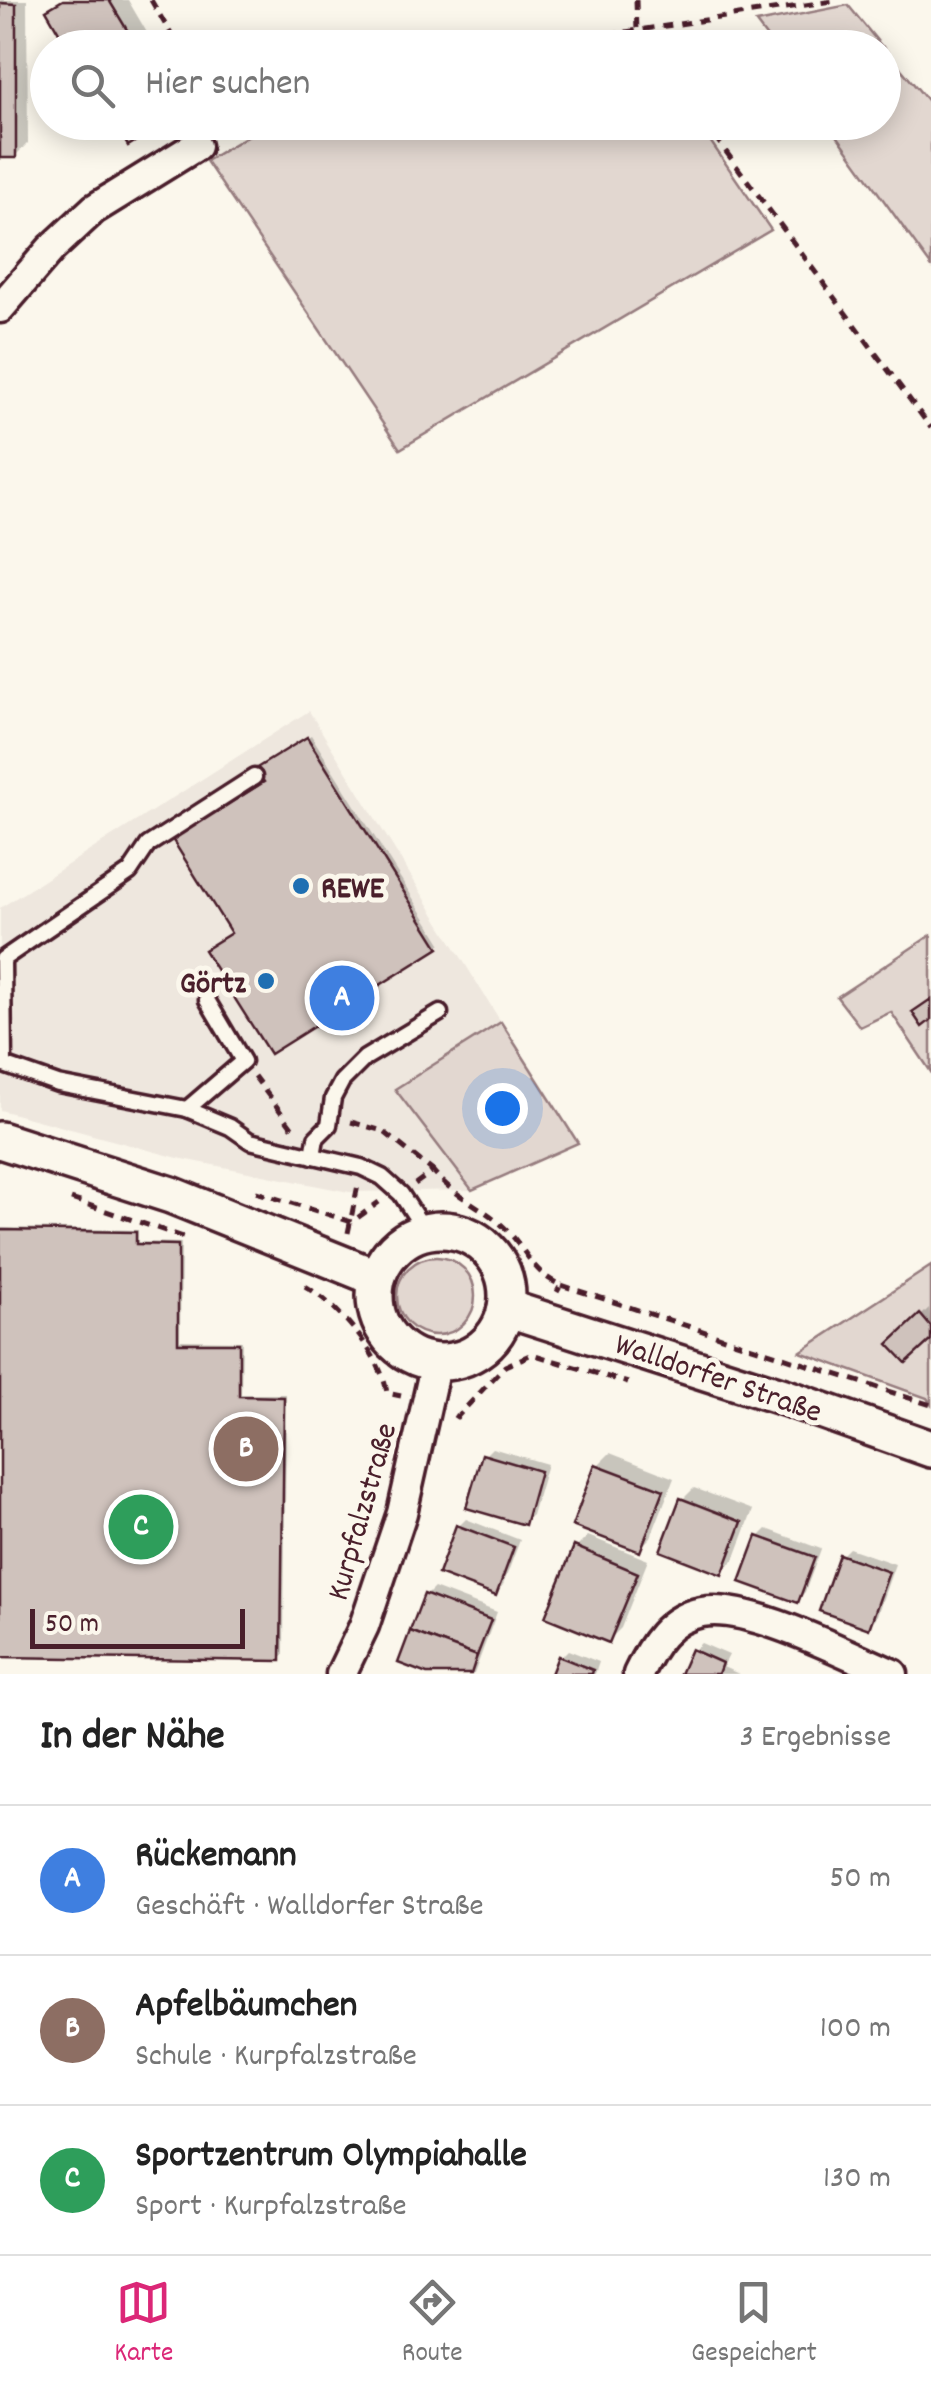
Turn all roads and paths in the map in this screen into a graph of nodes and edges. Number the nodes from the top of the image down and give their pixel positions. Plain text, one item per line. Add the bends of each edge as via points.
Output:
1 (151, 0) edge
2 (636, 0) edge
3 (839, 0) edge
4 (168, 30) edge
5 (636, 30) edge
6 (649, 30) edge
7 (717, 140) edge
8 (196, 146) dead end
9 (0, 308) edge
10 (931, 428) edge
11 (254, 777) dead end
12 (207, 1000) dead end
13 (440, 1012) dead end
14 (243, 1061) junction
15 (187, 1109) junction
16 (330, 1125) junction
17 (0, 1140) edge
18 (313, 1156) junction
19 (361, 1167) junction
20 (433, 1171) junction
21 (254, 1192) dead end
22 (400, 1194) junction
23 (66, 1198) dead end
24 (352, 1222) junction
25 (426, 1232) junction
26 (193, 1240) dead end
27 (377, 1278) junction
28 (299, 1282) dead end
29 (561, 1285) junction
30 (506, 1308) junction
31 (543, 1318) junction
32 (436, 1362) junction
33 (426, 1402) junction
34 (931, 1405) edge
35 (931, 1449) edge
36 (341, 1674) edge
37 (638, 1674) edge
38 (893, 1674) edge

1 - 4 path
2 - 5 path
3 - 6 path
7 - 10 path
8 - 9 street via 94,208
11 - 15 lane via 148,845 130,872 3,959 4,1065 58,1084
12 - 14 lane
13 - 16 lane via 364,1058 333,1098
14 - 15 lane
14 - 18 path
15 - 18 lane via 250,1141
16 - 18 lane via 316,1138
16 - 20 path via 342,1121 383,1132
17 - 27 street via 171,1195
18 - 19 lane
19 - 22 lane
19 - 24 path
20 - 22 path
20 - 29 path via 504,1227 538,1273
21 - 24 path
22 - 24 path via 372,1204
22 - 25 lane
23 - 26 path
25 - 27 street via 390,1253
25 - 30 street via 452,1230 486,1248 502,1269
27 - 32 street via 376,1307 386,1334 408,1354
28 - 33 path via 346,1318 378,1365 387,1393
29 - 31 path
29 - 34 path
30 - 31 street, Walldorfer Straße
30 - 32 street via 487,1344 464,1359
31 - 33 path via 532,1354 505,1366 458,1417
31 - 35 street, Walldorfer Straße
32 - 33 street, Kurpfalzstraße
33 - 36 street, Kurpfalzstraße via 402,1513
37 - 38 street via 670,1625 700,1612 764,1620

